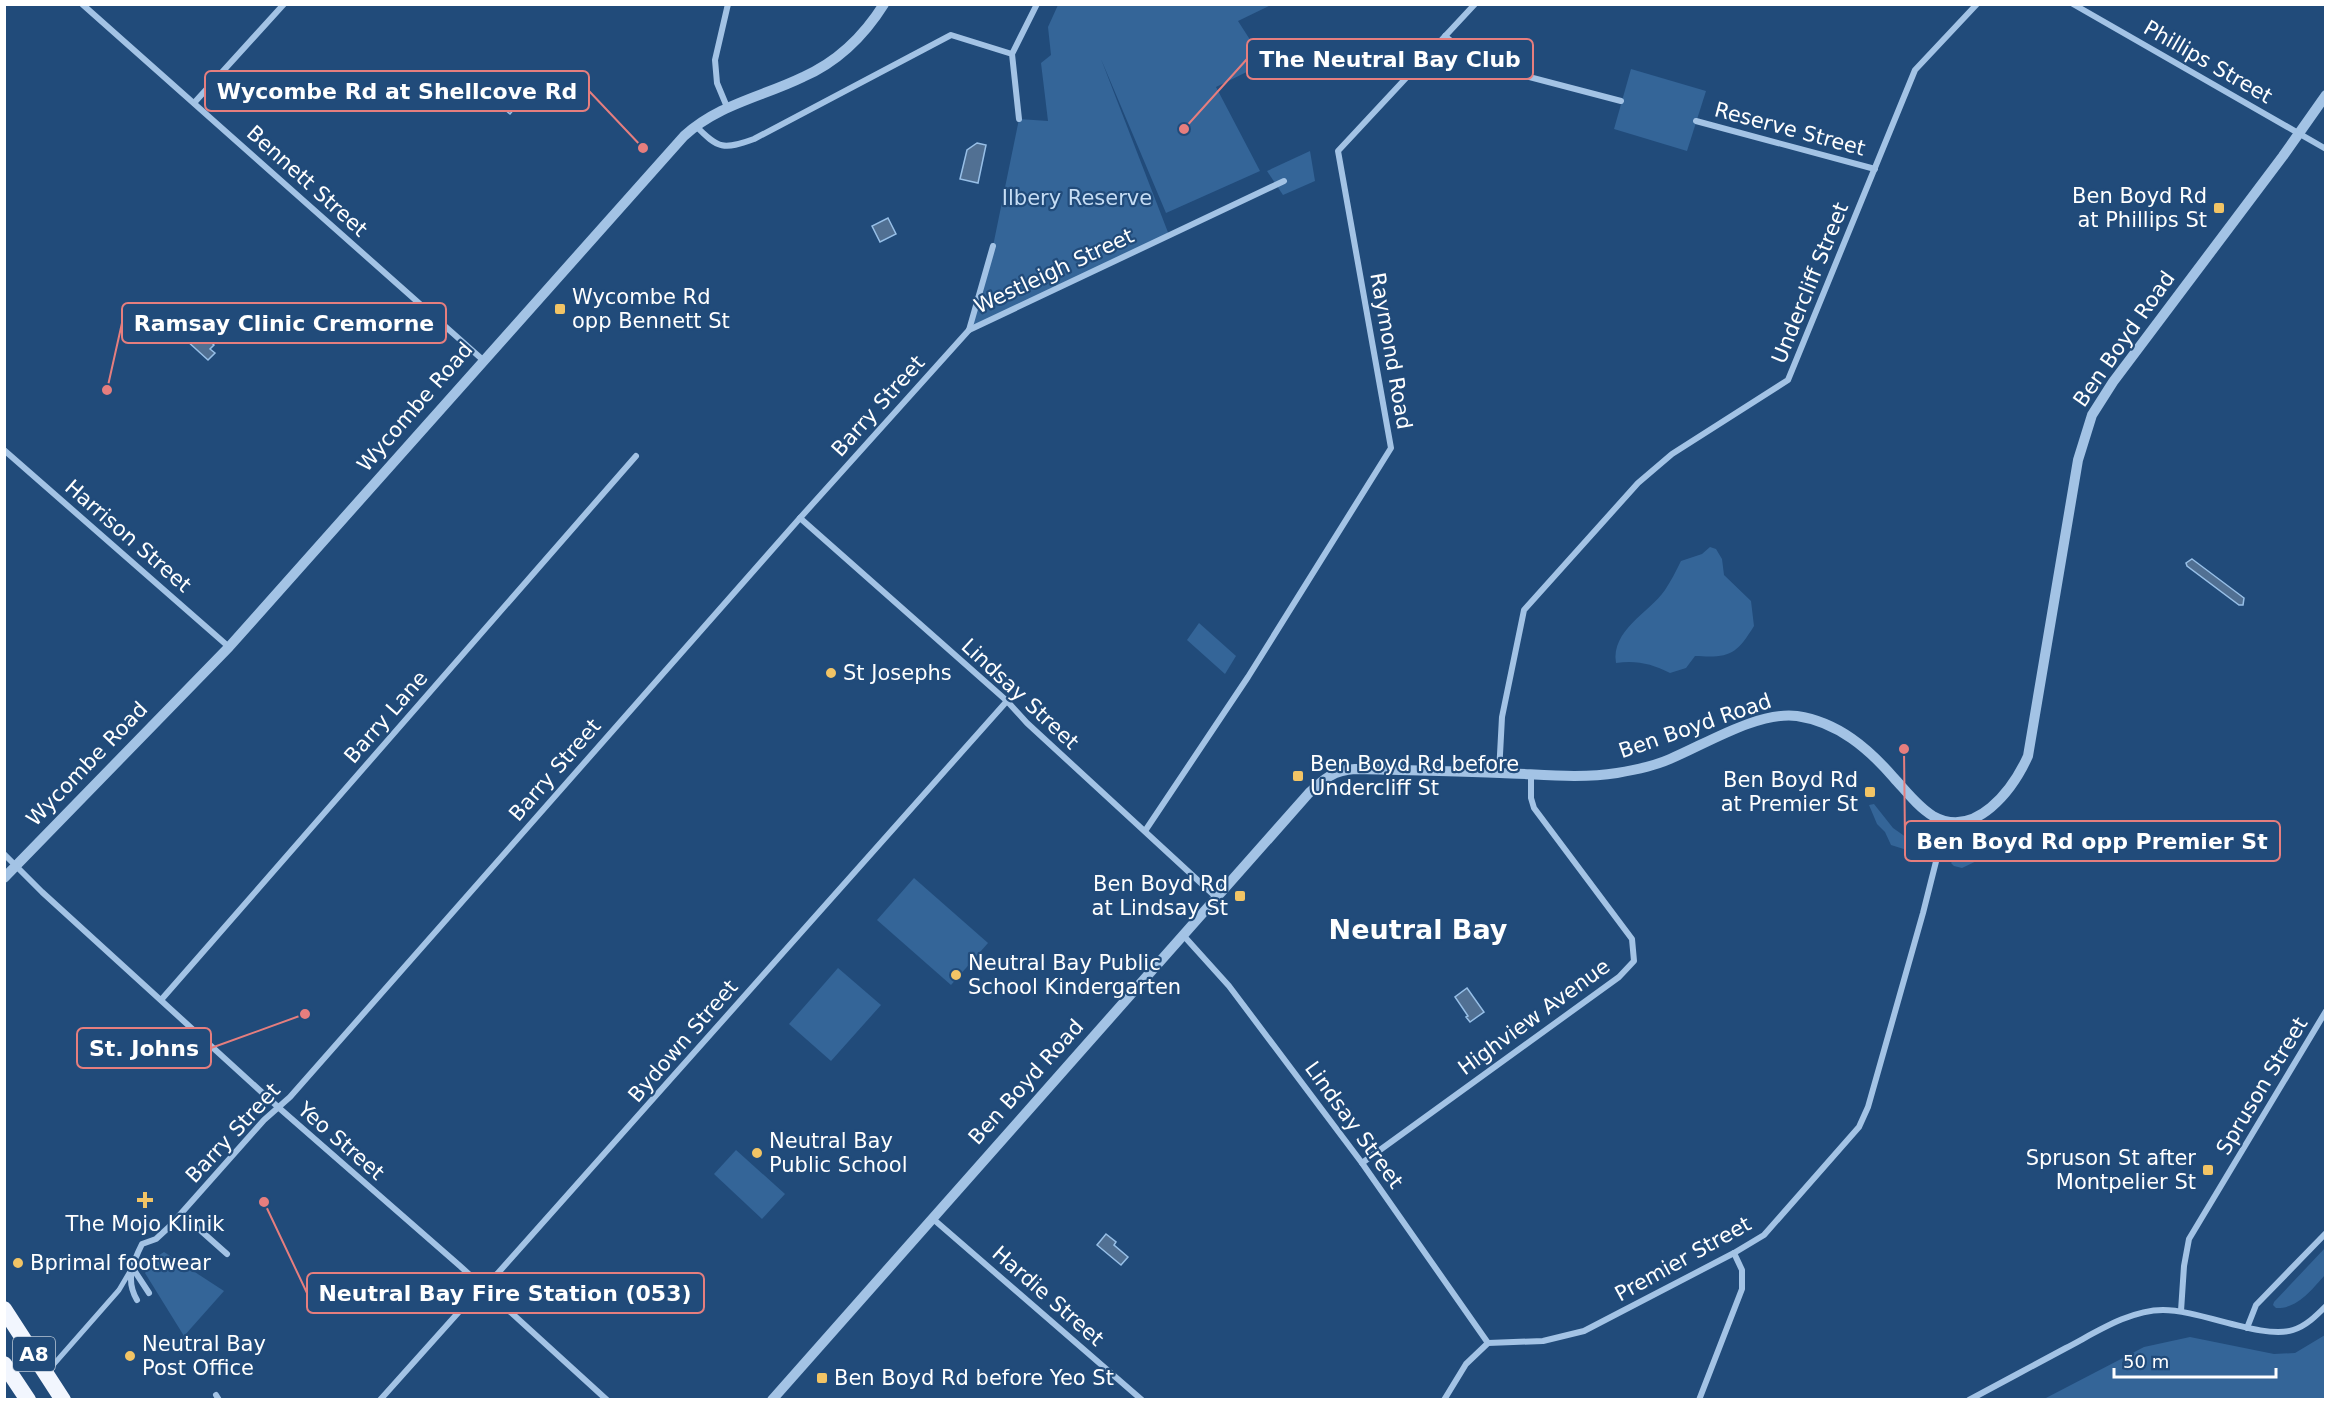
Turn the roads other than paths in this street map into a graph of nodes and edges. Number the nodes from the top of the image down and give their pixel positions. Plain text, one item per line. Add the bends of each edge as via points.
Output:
1 (82, 4) edge
2 (284, 4) edge
3 (728, 4) edge
4 (884, 4) edge
5 (1037, 4) edge
6 (1475, 4) edge
7 (1977, 4) edge
8 (2073, 4) edge
9 (1445, 36) junction
10 (1012, 54) junction
11 (2325, 95) edge
12 (1621, 101) dead end
13 (194, 103) junction
14 (727, 106) junction
15 (1019, 119) dead end
16 (1696, 121) dead end
17 (696, 126) junction
18 (2299, 134) junction
19 (2325, 149) edge
20 (1875, 169) junction
21 (1284, 182) dead end
22 (993, 246) dead end
23 (969, 330) junction
24 (483, 360) junction
25 (4, 450) edge
26 (636, 456) dead end
27 (800, 518) junction
28 (229, 647) junction
29 (1007, 701) junction
30 (1499, 773) junction
31 (1531, 774) junction
32 (1947, 822) junction
33 (1145, 831) junction
34 (4, 854) edge
35 (15, 866) junction
36 (4, 878) edge
37 (1216, 897) junction
38 (1183, 934) junction
39 (161, 1000) junction
40 (2325, 1011) edge
41 (278, 1107) junction
42 (1362, 1163) junction
43 (182, 1214) junction
44 (932, 1218) junction
45 (2325, 1233) edge
46 (1734, 1253) junction
47 (227, 1254) dead end
48 (132, 1266) junction
49 (483, 1287) junction
50 (149, 1293) dead end
51 (137, 1300) dead end
52 (2325, 1306) edge
53 (4, 1309) edge
54 (2181, 1311) junction
55 (2247, 1328) junction
56 (1488, 1342) junction
57 (4, 1364) edge
58 (46, 1373) junction
59 (28, 1400) edge
60 (63, 1400) edge
61 (380, 1400) edge
62 (607, 1400) edge
63 (772, 1400) edge
64 (1142, 1400) edge
65 (1444, 1400) edge
66 (1699, 1400) edge
67 (1969, 1400) edge

1 - 13 street, Bennett Street
2 - 13 street
3 - 14 street via 715,60 717,83
4 - 14 street, Wycombe Road via 852,44 825,66
5 - 10 street
6 - 9 street, Raymond Road
7 - 20 street, Undercliff Street via 1915,70
8 - 18 street, Phillips Street
9 - 12 street via 1480,63
9 - 33 street, Raymond Road via 1338,151 1391,448
10 - 15 street
10 - 17 street via 951,35 738,145 712,143
11 - 18 street, Ben Boyd Road
13 - 24 street, Bennett Street
14 - 17 street, Wycombe Road
16 - 20 street, Reserve Street
17 - 24 street, Wycombe Road
18 - 19 street, Phillips Street
18 - 32 street, Ben Boyd Road via 2092,415 2078,460 2028,756 2003,798 1976,817
20 - 30 street, Undercliff Street via 1788,380 1672,453 1638,483 1524,610 1502,717
21 - 23 street, Westleigh Street
22 - 23 street, Barry Street
23 - 27 street, Barry Street
24 - 28 street, Wycombe Road
25 - 28 street, Harrison Street
26 - 39 street, Barry Lane
27 - 29 street, Lindsay Street
27 - 41 street, Barry Street
28 - 35 street, Wycombe Road
29 - 33 street, Lindsay Street
29 - 49 street, Bydown Street
30 - 31 street, Ben Boyd Road
30 - 37 street, Ben Boyd Road via 1354,769 1329,774
31 - 32 street, Ben Boyd Road via 1616,773 1643,768 1752,723 1795,716 1831,726 1860,744 1924,810
31 - 42 street, Highview Avenue via 1534,808 1632,939 1634,961 1619,977
32 - 46 street, Premier Street via 1859,1127 1764,1235
33 - 37 street, Lindsay Street
34 - 35 street, Yeo Street
35 - 36 street, Wycombe Road
35 - 39 street, Yeo Street
37 - 38 street, Ben Boyd Road
38 - 42 street, Lindsay Street via 1229,986
38 - 44 street, Ben Boyd Road
39 - 41 street, Yeo Street
40 - 54 street, Spruson Street via 2189,1239
41 - 43 street, Barry Street
41 - 49 street, Yeo Street
42 - 56 street, Lindsay Street
43 - 47 street
43 - 48 street, Barry Street via 156,1239 142,1244
44 - 63 street, Ben Boyd Road
44 - 64 street, Hardie Street
45 - 55 street via 2256,1305
46 - 56 street, Premier Street via 1584,1331 1543,1341
46 - 66 street via 1742,1270 1742,1289
48 - 50 street
48 - 51 street via 131,1286
48 - 58 street via 119,1290
49 - 61 street, Bydown Street
49 - 62 street, Yeo Street
52 - 55 street via 2312,1320 2290,1331
53 - 58 highway, A8
54 - 55 street
54 - 67 street via 2146,1312 2116,1322
56 - 65 street via 1466,1364
57 - 59 highway, A8
58 - 60 highway, A8

